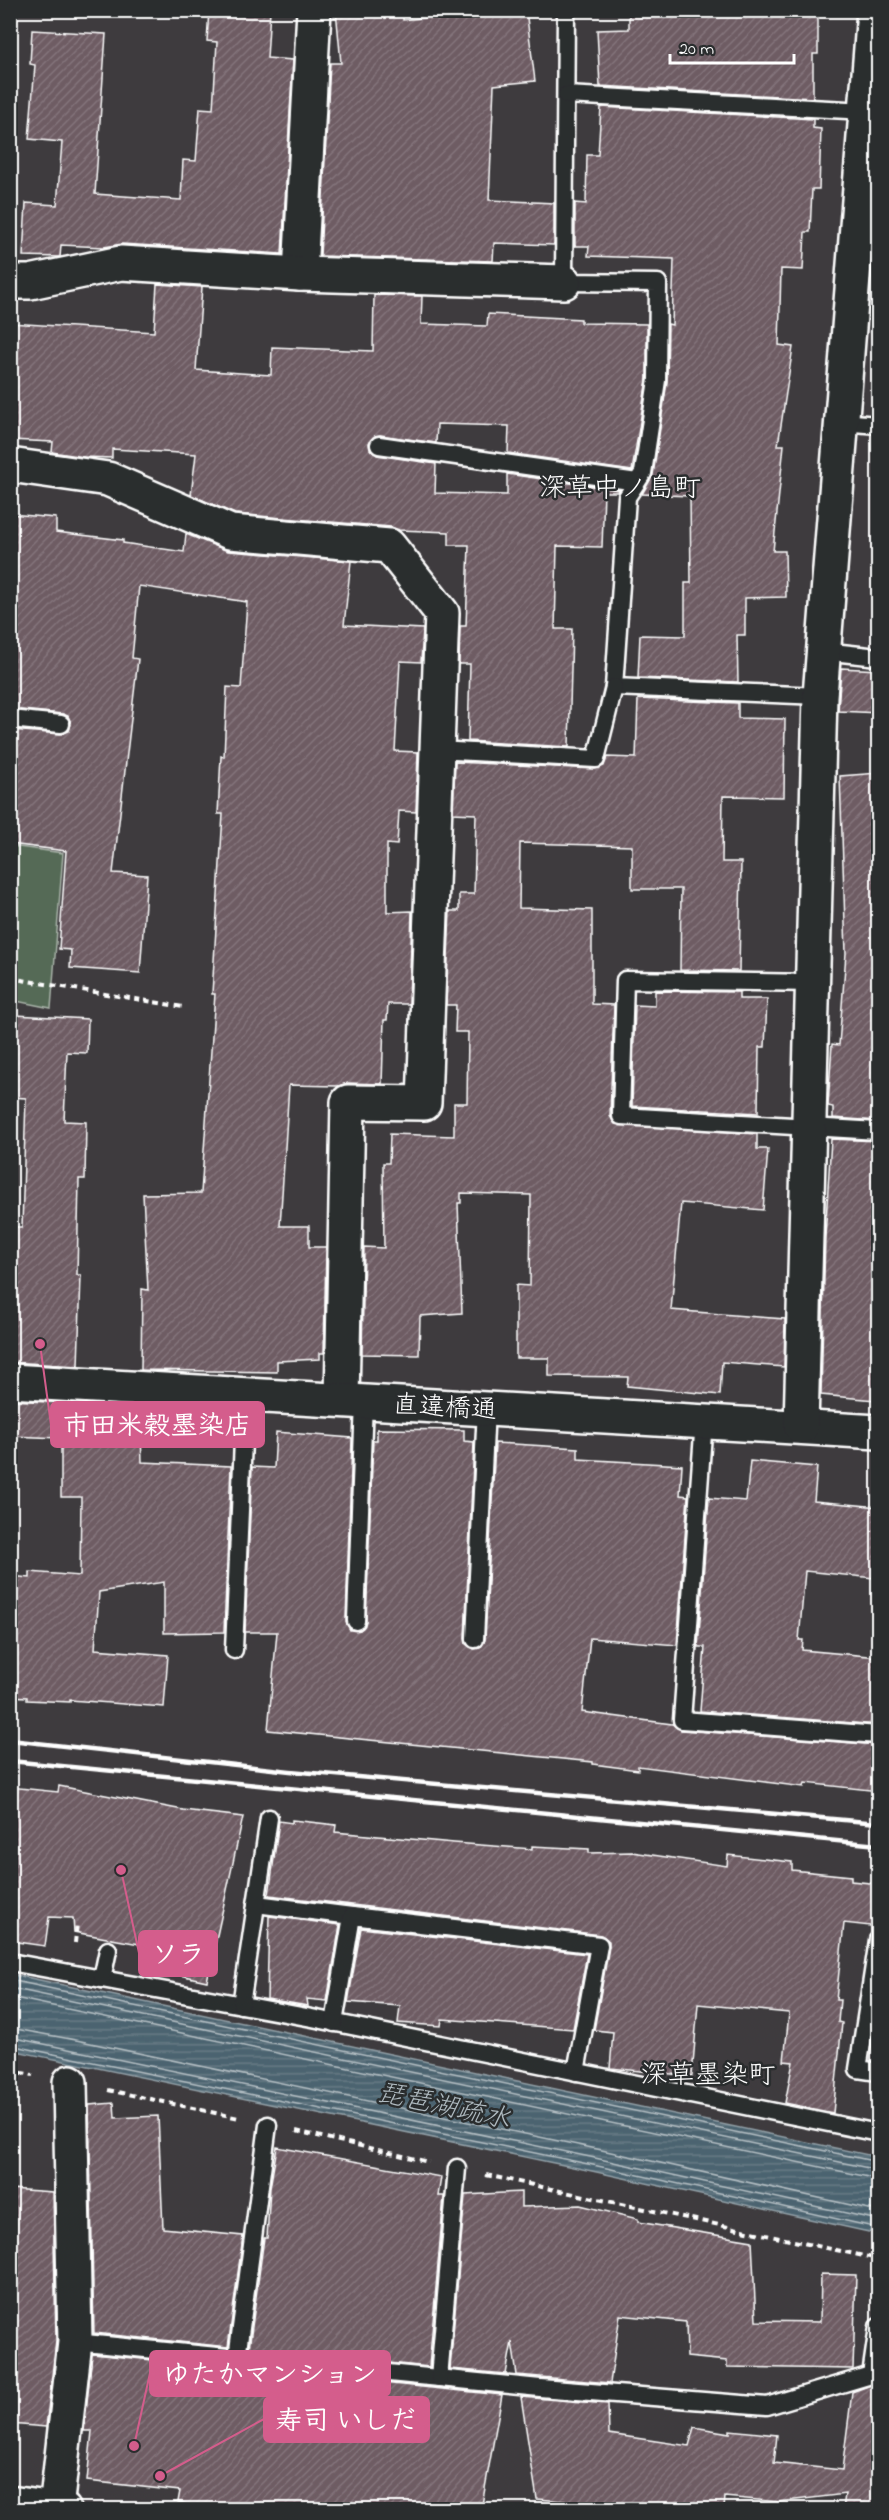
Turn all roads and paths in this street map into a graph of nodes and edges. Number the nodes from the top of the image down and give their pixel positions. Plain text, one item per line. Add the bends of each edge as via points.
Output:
1 (314, 10) edge
2 (566, 10) edge
3 (874, 10) edge
4 (566, 95) junction
5 (866, 111) junction
6 (300, 274) junction
7 (10, 282) edge
8 (564, 282) junction
9 (842, 422) junction
10 (879, 425) edge
11 (379, 446) dead end
12 (10, 465) edge
13 (637, 482) junction
14 (823, 651) junction
15 (879, 657) edge
16 (614, 687) junction
17 (820, 696) junction
18 (10, 718) edge
19 (61, 724) dead end
20 (437, 750) junction
21 (10, 978) edge
22 (813, 983) junction
23 (183, 1007) dead end
24 (809, 1126) junction
25 (879, 1131) edge
26 (10, 1381) edge
27 (245, 1394) junction
28 (353, 1401) junction
29 (486, 1408) junction
30 (704, 1420) junction
31 (801, 1427) junction
32 (879, 1432) edge
33 (356, 1621) dead end
34 (475, 1639) dead end
35 (234, 1650) dead end
36 (879, 1735) edge
37 (269, 1818) dead end
38 (256, 1904) junction
39 (352, 1916) junction
40 (879, 1940) edge
41 (108, 1950) dead end
42 (10, 1962) edge
43 (102, 1979) junction
44 (241, 2005) junction
45 (334, 2023) junction
46 (576, 2072) junction
47 (879, 2072) edge
48 (70, 2082) dead end
49 (268, 2125) dead end
50 (879, 2133) edge
51 (457, 2168) dead end
52 (879, 2327) edge
53 (75, 2342) junction
54 (237, 2358) junction
55 (439, 2378) junction
56 (10, 2503) edge
57 (60, 2509) edge

1 - 6 street
2 - 4 lane
3 - 5 street
4 - 5 lane
4 - 8 lane
5 - 9 street
6 - 7 street via 120,263 30,282
6 - 8 street
8 - 13 lane via 658,283 657,380 643,473
9 - 10 lane
9 - 14 street
11 - 13 lane
12 - 20 street via 108,479 230,532 389,546 442,613
13 - 16 lane via 627,497
14 - 15 lane
14 - 17 street
16 - 17 lane
16 - 20 lane via 596,759
17 - 22 street
18 - 19 lane
20 - 28 street via 424,1103 348,1102
21 - 23 path
22 - 24 street
22 - 24 lane via 625,980 621,1116
24 - 25 lane
24 - 31 street
26 - 27 street, 直違橋通
27 - 28 street, 直違橋通
27 - 35 lane
28 - 29 street, 直違橋通
28 - 33 lane
29 - 30 street, 直違橋通
29 - 34 lane
30 - 31 street, 直違橋通
30 - 36 lane via 682,1720
31 - 32 street, 直違橋通
37 - 38 lane
38 - 39 lane
38 - 44 lane
39 - 45 lane
39 - 46 lane via 599,1945
40 - 47 lane via 858,2069
41 - 43 lane
42 - 43 lane
43 - 44 lane
44 - 45 lane
45 - 46 lane
46 - 50 lane
48 - 53 street
49 - 54 lane
51 - 55 lane
52 - 55 lane via 871,2375 767,2406
53 - 54 lane
53 - 57 street
54 - 55 lane
56 - 57 street

